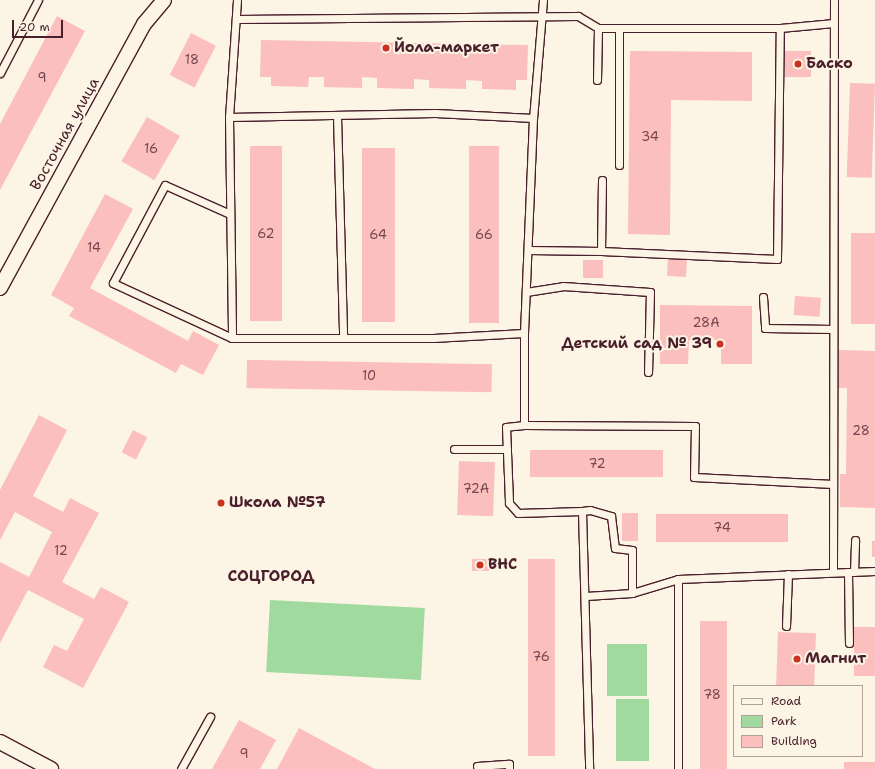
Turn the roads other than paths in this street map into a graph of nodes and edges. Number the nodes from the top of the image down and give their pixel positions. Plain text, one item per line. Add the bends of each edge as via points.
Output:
1 (38, 0) edge
2 (164, 0) edge
3 (237, 0) edge
4 (544, 0) edge
5 (834, 0) edge
6 (542, 16) junction
7 (236, 19) junction
8 (834, 23) junction
9 (598, 28) junction
10 (619, 28) junction
11 (780, 28) junction
12 (0, 73) edge
13 (597, 80) dead end
14 (337, 116) junction
15 (229, 117) junction
16 (533, 118) junction
17 (619, 166) dead end
18 (602, 180) dead end
19 (230, 214) junction
20 (528, 250) junction
21 (601, 251) junction
22 (0, 288) edge
23 (526, 292) junction
24 (763, 298) dead end
25 (833, 329) junction
26 (524, 333) junction
27 (344, 337) junction
28 (232, 338) junction
29 (648, 372) dead end
30 (524, 426) junction
31 (454, 449) dead end
32 (507, 449) junction
33 (833, 484) junction
34 (582, 511) junction
35 (855, 540) dead end
36 (875, 571) edge
37 (833, 572) junction
38 (851, 572) junction
39 (788, 574) junction
40 (678, 579) junction
41 (632, 593) junction
42 (586, 596) junction
43 (786, 626) dead end
44 (849, 643) dead end
45 (210, 717) dead end
46 (0, 742) edge
47 (477, 766) dead end
48 (51, 769) edge
49 (181, 769) edge
50 (509, 769) edge
51 (589, 769) edge
52 (678, 769) edge

1 - 12 lane
2 - 22 street, Восточная улица via 144,24
3 - 7 lane
4 - 6 lane
5 - 8 lane
6 - 7 lane
6 - 9 lane via 578,16
6 - 16 lane
7 - 15 lane
8 - 11 lane
8 - 25 lane
9 - 10 lane
9 - 13 lane
10 - 11 lane
10 - 17 lane
11 - 21 lane via 777,259
14 - 15 lane
14 - 16 lane via 435,113
14 - 27 lane
15 - 19 lane
16 - 20 lane
18 - 21 lane
19 - 28 lane
19 - 28 lane via 165,185 112,283
20 - 21 lane
20 - 23 lane
23 - 26 lane
23 - 29 lane via 563,286 650,292
24 - 25 lane via 765,328
25 - 33 lane
26 - 27 lane via 433,338
26 - 30 lane
27 - 28 lane
30 - 32 lane via 506,427
30 - 33 lane via 695,426 694,477
31 - 32 lane
32 - 34 lane via 509,503 518,512
33 - 37 lane
34 - 41 lane via 590,510 611,516 615,548 632,550
34 - 42 lane
35 - 38 lane
36 - 38 lane
37 - 38 lane
37 - 39 lane
38 - 44 lane
39 - 40 lane
39 - 43 lane
40 - 41 lane
40 - 52 lane
41 - 42 lane
42 - 51 lane
45 - 49 lane
46 - 48 street
47 - 50 lane via 509,764

